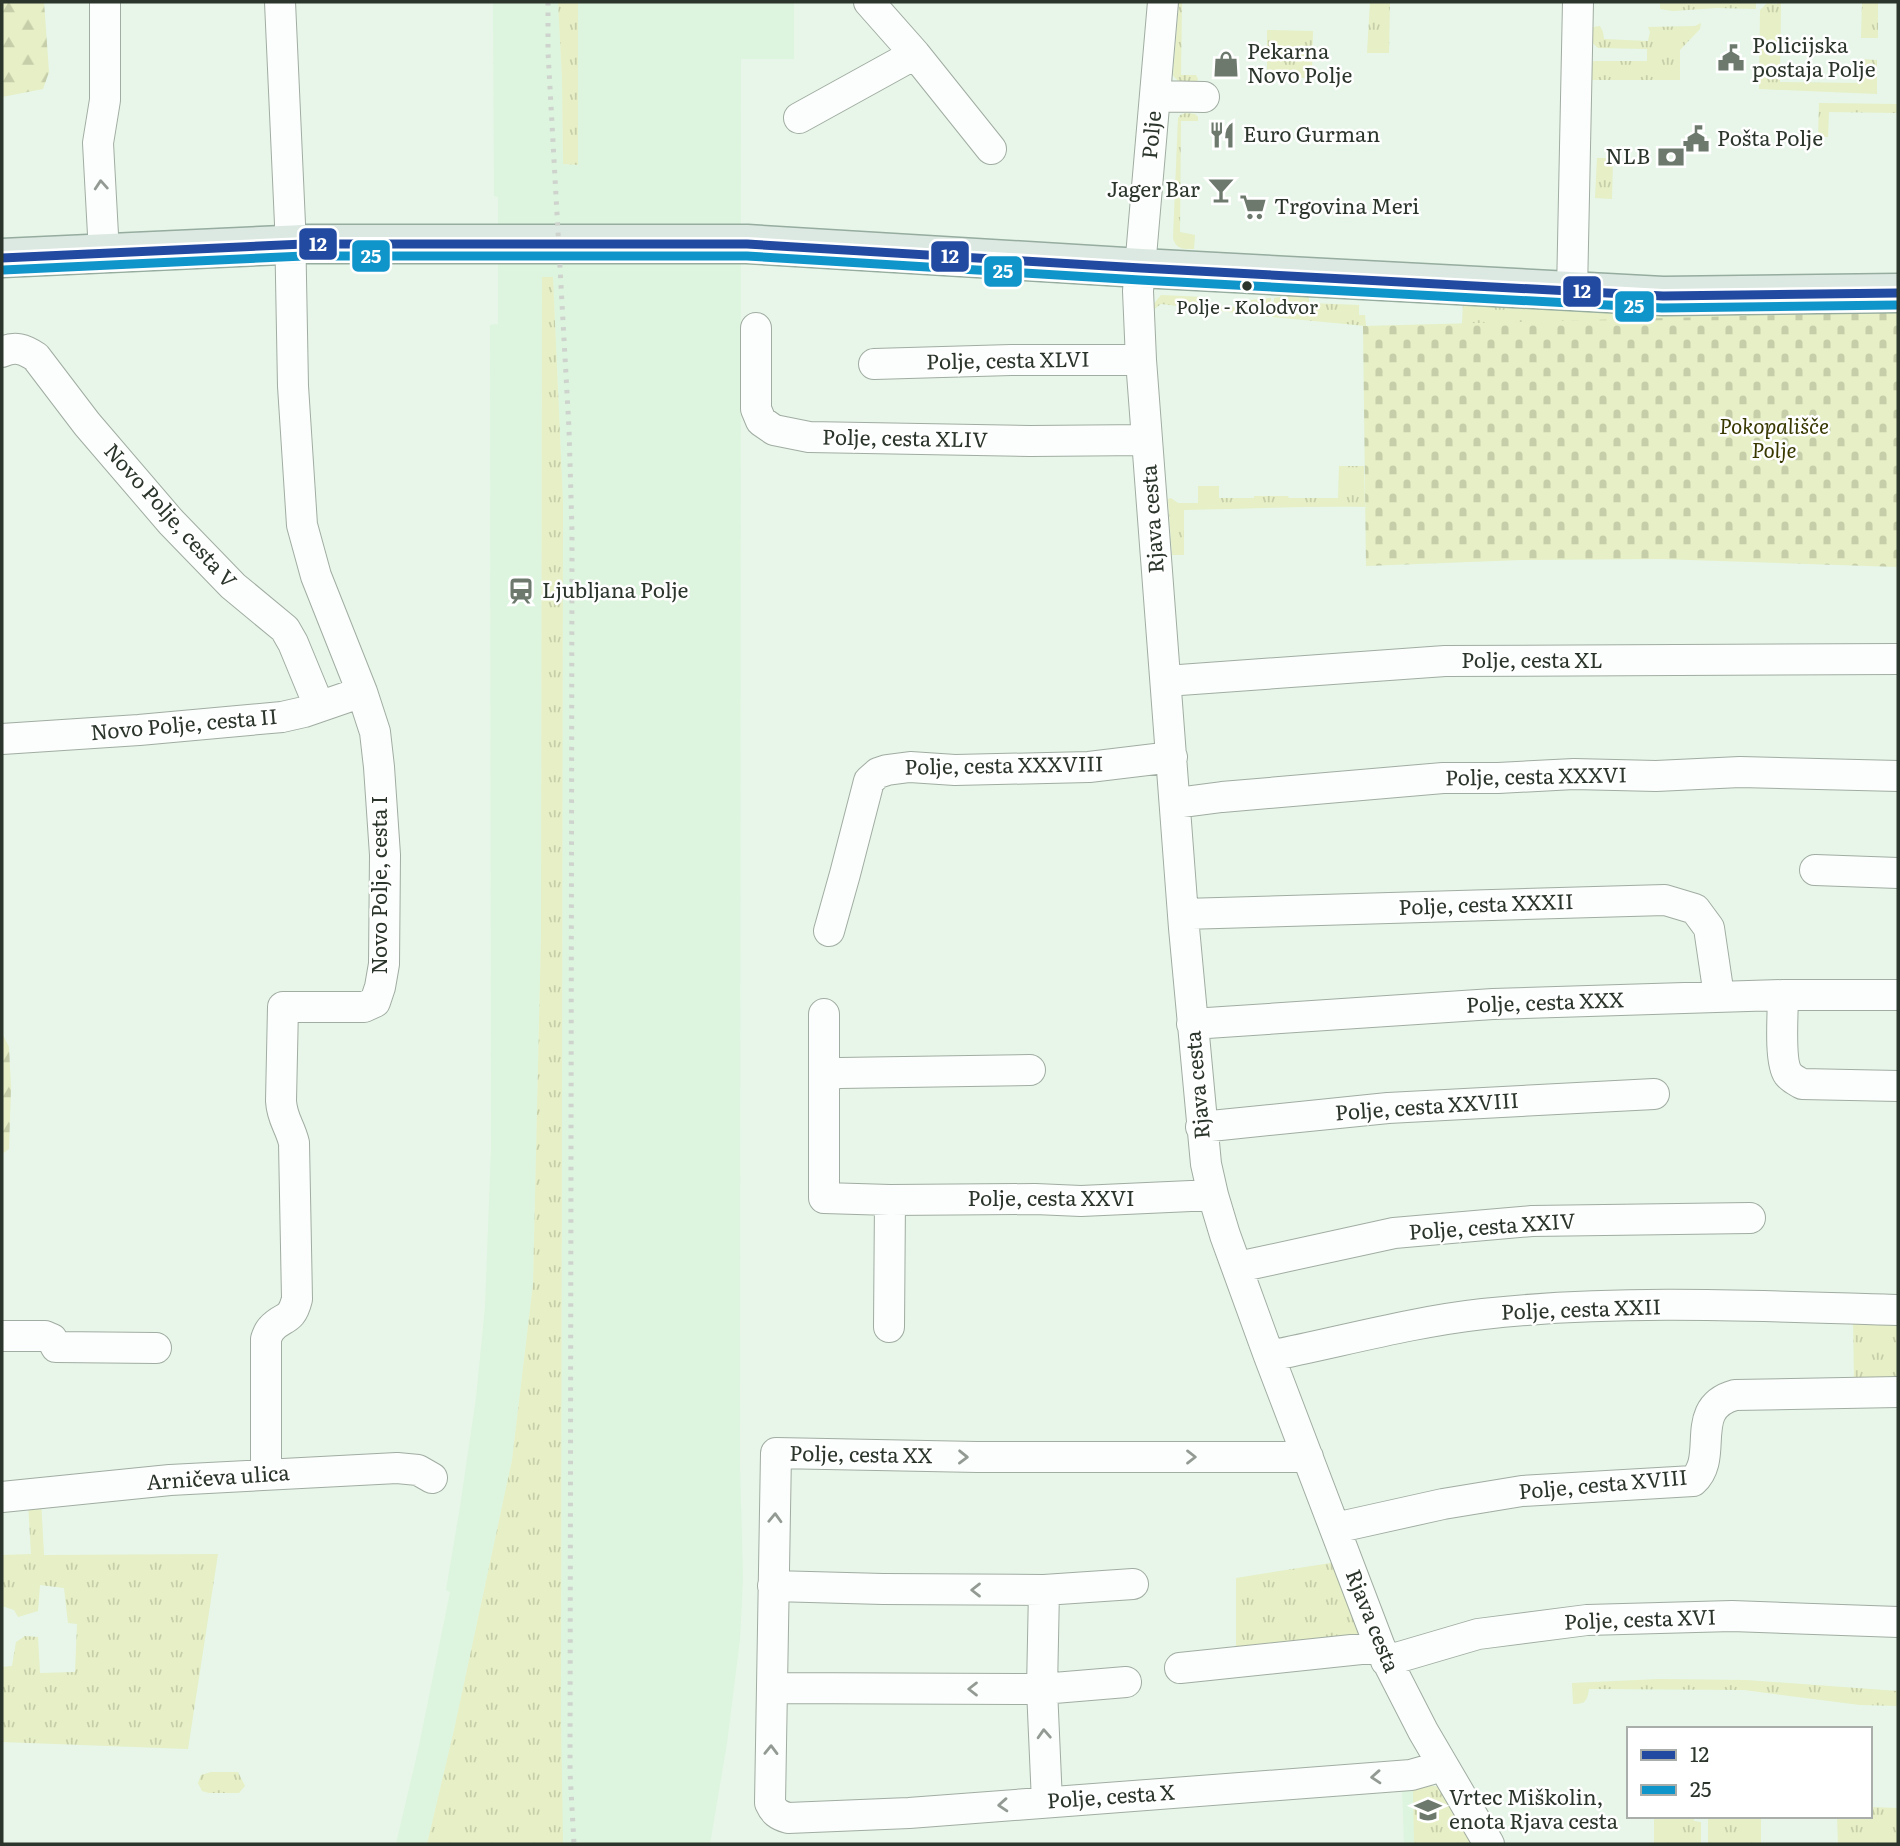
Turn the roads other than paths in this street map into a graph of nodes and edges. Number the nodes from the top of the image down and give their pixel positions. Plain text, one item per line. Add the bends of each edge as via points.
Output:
1 (105, 2) edge
2 (280, 2) edge
3 (869, 2) edge
4 (1163, 2) edge
5 (1578, 2) edge
6 (915, 54) junction
7 (1156, 96) junction
8 (1204, 97) dead end
9 (799, 118) dead end
10 (990, 149) dead end
11 (290, 245) junction
12 (104, 253) junction
13 (2, 258) edge
14 (1140, 268) junction
15 (1572, 292) junction
16 (1898, 293) edge
17 (756, 328) dead end
18 (2, 352) edge
19 (1141, 360) junction
20 (874, 364) dead end
21 (1147, 440) junction
22 (1898, 659) edge
23 (1166, 681) junction
24 (362, 692) junction
25 (319, 706) junction
26 (2, 739) edge
27 (1172, 757) junction
28 (1898, 776) edge
29 (1176, 803) junction
30 (1815, 870) dead end
31 (1898, 873) edge
32 (1183, 914) junction
33 (829, 931) dead end
34 (1783, 995) junction
35 (1898, 995) edge
36 (1719, 996) junction
37 (824, 1014) dead end
38 (1192, 1024) junction
39 (1030, 1070) dead end
40 (824, 1076) junction
41 (1898, 1086) edge
42 (1654, 1094) dead end
43 (1201, 1128) junction
44 (1213, 1195) junction
45 (890, 1200) junction
46 (1750, 1218) dead end
47 (1238, 1268) junction
48 (1898, 1310) edge
49 (889, 1327) dead end
50 (2, 1336) edge
51 (156, 1348) dead end
52 (1269, 1356) junction
53 (1898, 1392) edge
54 (1308, 1457) junction
55 (266, 1474) junction
56 (432, 1478) dead end
57 (2, 1497) edge
58 (1335, 1528) junction
59 (1133, 1584) dead end
60 (773, 1586) junction
61 (1044, 1590) junction
62 (1898, 1622) edge
63 (1383, 1654) junction
64 (1180, 1668) dead end
65 (1126, 1682) dead end
66 (772, 1688) junction
67 (1042, 1689) junction
68 (1442, 1764) junction
69 (1047, 1802) junction
70 (1489, 1844) edge

12 -> 1 street via 98,143 105,100
2 - 11 street, Novo Polje, cesta I
3 - 6 street
4 - 7 street, Polje
5 - 15 street
6 - 9 street
6 - 10 street
7 - 8 street
7 - 14 street, Polje
11 - 12 main road
11 - 14 main road via 747,244
11 - 24 street, Novo Polje, cesta I via 302,525 316,576
12 - 13 main road
14 - 15 main road
14 - 19 street, Rjava cesta
15 - 16 main road via 1690,296
17 - 21 street, Polje, cesta XLIV via 756,409 761,421 774,429 809,437
18 - 25 street, Novo Polje, cesta V via 19,348 36,358 171,522 239,592 285,629
19 - 20 street, Polje, cesta XLVI
19 - 21 street, Rjava cesta
21 - 23 street, Rjava cesta
22 - 23 street, Polje, cesta XL via 1445,661
23 - 27 street, Rjava cesta
24 - 25 street, Novo Polje, cesta II
24 - 55 street, Novo Polje, cesta I via 375,732 379,767 385,855 384,964 374,1002 365,1007 283,1007 281,1101 294,1143 297,1299 294,1310 266,1339
25 - 26 street, Novo Polje, cesta II via 271,718
27 - 29 street, Rjava cesta
27 - 33 street, Polje, cesta XXXVIII via 1089,767 910,767 878,773 869,781
28 - 29 street, Polje, cesta XXXVI via 1740,772 1443,778
29 - 32 street, Rjava cesta
30 - 31 street
32 - 36 street, Polje, cesta XXXII via 1665,900 1695,909 1709,928
32 - 38 street, Rjava cesta
34 - 35 street, Polje, cesta XXX
34 - 36 street, Polje, cesta XXX
34 - 41 street via 1783,1051 1790,1078 1802,1084
36 - 38 street, Polje, cesta XXX via 1493,1004
37 - 40 street, Polje, cesta XXVI
38 - 43 street, Rjava cesta
39 - 40 street
40 - 45 street, Polje, cesta XXVI via 824,1198
42 - 43 street, Polje, cesta XXVIII via 1388,1108
43 - 44 street, Rjava cesta
44 - 45 street, Polje, cesta XXVI via 1081,1201
44 - 47 street, Rjava cesta
45 - 49 street
46 - 47 street, Polje, cesta XXIV via 1532,1221 1394,1233
47 - 52 street, Rjava cesta
48 - 52 street, Polje, cesta XXII via 1545,1309 1437,1320
50 - 51 street via 45,1336 56,1347
52 - 54 street, Rjava cesta
53 - 58 street, Polje, cesta XVIII via 1723,1398 1707,1421 1700,1475 1693,1481 1522,1491
54 - 58 street, Rjava cesta
60 -> 54 street, Polje, cesta XX via 776,1453
55 - 56 street, Arničeva ulica via 397,1468 418,1470
55 - 57 street, Arničeva ulica
58 - 63 street, Rjava cesta
59 - 61 street
61 -> 60 street
60 - 66 street
61 - 67 street
62 - 63 street, Polje, cesta XVI via 1732,1616 1587,1620 1478,1634
63 - 64 street, Polje, cesta XVI
63 - 68 street, Rjava cesta
65 - 67 street
67 -> 66 street
69 -> 66 street, Polje, cesta X via 909,1813 779,1815 770,1803
69 -> 67 street
68 -> 69 street, Polje, cesta X via 1411,1775
68 - 70 street, Rjava cesta

